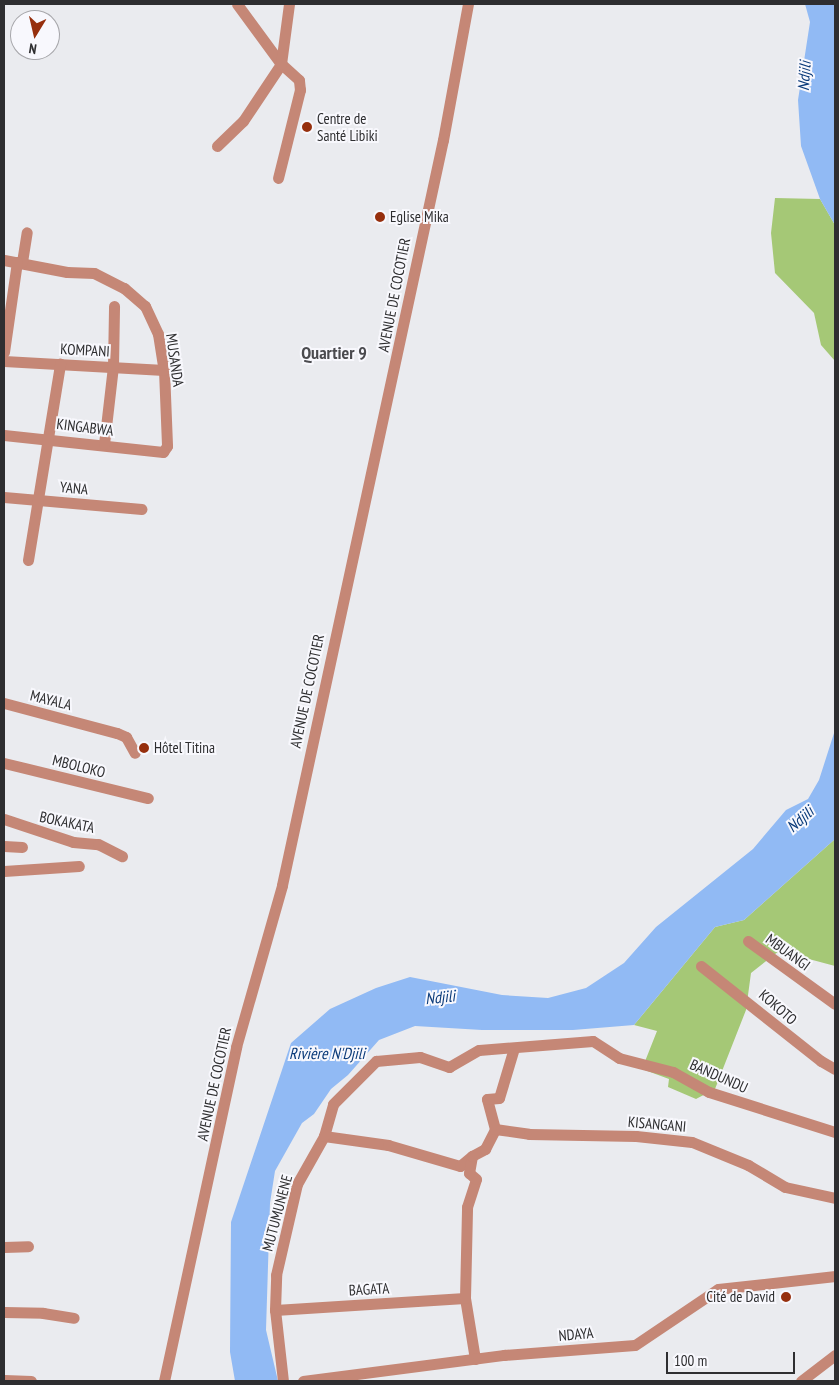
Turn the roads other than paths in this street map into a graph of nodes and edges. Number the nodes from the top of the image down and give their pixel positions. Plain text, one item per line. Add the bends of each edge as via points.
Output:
1 (237, 4) edge
2 (289, 4) edge
3 (468, 4) edge
4 (282, 64) junction
5 (217, 146) dead end
6 (278, 178) dead end
7 (27, 232) dead end
8 (4, 260) edge
9 (20, 262) junction
10 (114, 306) dead end
11 (4, 352) edge
12 (4, 361) edge
13 (60, 364) junction
14 (113, 366) junction
15 (164, 370) junction
16 (4, 435) edge
17 (46, 438) junction
18 (104, 444) junction
19 (163, 452) joint
20 (4, 497) edge
21 (38, 500) junction
22 (141, 510) dead end
23 (28, 560) dead end
24 (4, 703) edge
25 (135, 753) dead end
26 (4, 763) edge
27 (148, 798) dead end
28 (4, 819) edge
29 (4, 846) edge
30 (22, 847) dead end
31 (122, 856) dead end
32 (79, 866) dead end
33 (4, 871) edge
34 (748, 941) dead end
35 (701, 966) dead end
36 (835, 1004) edge
37 (593, 1041) joint
38 (514, 1048) junction
39 (835, 1069) edge
40 (495, 1129) junction
41 (835, 1132) edge
42 (324, 1136) junction
43 (472, 1156) junction
44 (835, 1198) edge
45 (28, 1246) dead end
46 (4, 1247) edge
47 (835, 1276) edge
48 (465, 1298) junction
49 (275, 1310) junction
50 (4, 1312) edge
51 (74, 1318) dead end
52 (835, 1355) edge
53 (475, 1359) junction
54 (4, 1380) edge
55 (31, 1381) edge
56 (164, 1381) edge
57 (283, 1381) edge
58 (303, 1381) edge
59 (801, 1381) edge

1 - 4 street
2 - 4 street
3 - 56 street, AVENUE DE COCOTIER via 443,140 282,885 236,1047
4 - 5 street via 243,122
4 - 6 street via 299,80 300,90
7 - 9 street
8 - 9 street, MUSANDA
9 - 11 street
9 - 15 street, MUSANDA via 67,272 94,273 124,288 145,306 158,334
10 - 14 street
12 - 13 street, KOMPANI
13 - 14 street, KOMPANI
13 - 17 street
14 - 15 street, KOMPANI
14 - 18 street
15 - 19 street, MUSANDA via 167,446
16 - 17 street, KINGABWA
17 - 18 street, KINGABWA
17 - 21 street
18 - 19 street, KINGABWA
20 - 21 street, YANA
21 - 22 street, YANA
21 - 23 street
24 - 25 street, MAYALA via 126,737
26 - 27 street, MBOLOKO
28 - 31 street, BOKAKATA via 74,842 98,844
29 - 30 street
32 - 33 street
34 - 36 street, MBUANGI
35 - 39 street, KOKOTO
37 - 38 street, MUTUMUNENE
37 - 41 street, BANDUNDU via 619,1058 673,1072 709,1092
38 - 40 street via 499,1098 486,1099
38 - 42 street, MUTUMUNENE via 479,1050 449,1067 420,1057 376,1061 334,1104
40 - 43 street via 485,1149
40 - 44 street, KISANGANI via 529,1134 636,1136 692,1142 748,1164 785,1186
42 - 43 street via 388,1145 460,1166
42 - 49 street, MUTUMUNENE via 298,1184 276,1275
43 - 48 street via 469,1172 476,1178 468,1207
45 - 46 street
47 - 53 street, NDAYA via 718,1289 635,1345
48 - 49 street, BAGATA
48 - 53 street
49 - 57 street, MUTUMUNENE
50 - 51 street
52 - 59 street
53 - 58 street, NDAYA
54 - 55 street

